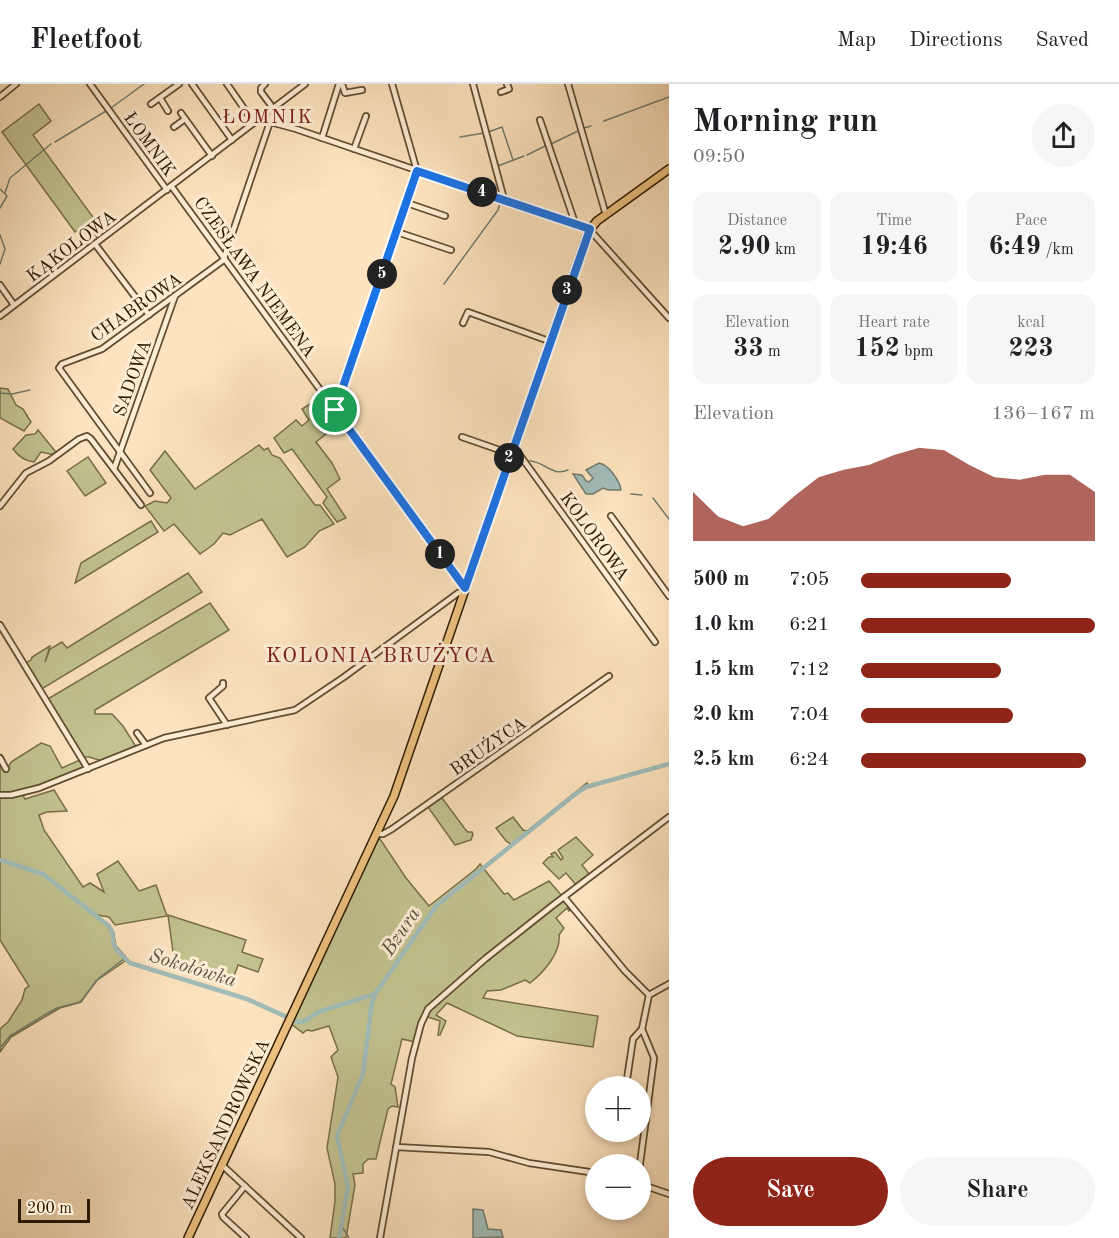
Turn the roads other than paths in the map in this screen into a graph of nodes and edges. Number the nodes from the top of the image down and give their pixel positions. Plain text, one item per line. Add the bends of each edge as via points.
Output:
1 (16, 84) edge
2 (90, 84) edge
3 (179, 84) edge
4 (192, 84) edge
5 (227, 84) edge
6 (266, 84) edge
7 (305, 84) edge
8 (340, 84) edge
9 (392, 84) edge
10 (473, 84) edge
11 (507, 84) edge
12 (568, 84) edge
13 (362, 90) dead end
14 (501, 92) dead end
15 (0, 97) edge
16 (160, 98) junction
17 (151, 104) dead end
18 (274, 107) junction
19 (168, 111) dead end
20 (181, 113) dead end
21 (366, 116) dead end
22 (185, 119) junction
23 (259, 119) junction
24 (540, 120) dead end
25 (271, 121) junction
26 (254, 123) junction
27 (174, 127) dead end
28 (322, 138) junction
29 (232, 140) junction
30 (354, 149) junction
31 (212, 156) junction
32 (669, 169) edge
33 (417, 171) junction
34 (169, 188) junction
35 (504, 199) junction
36 (407, 202) junction
37 (606, 214) junction
38 (445, 216) dead end
39 (574, 224) junction
40 (590, 229) junction
41 (397, 232) junction
42 (96, 244) junction
43 (451, 250) dead end
44 (224, 259) junction
45 (0, 285) edge
46 (175, 296) junction
47 (14, 305) junction
48 (149, 315) junction
49 (0, 316) edge
50 (669, 318) edge
51 (463, 323) dead end
52 (549, 341) junction
53 (335, 410) junction
54 (462, 437) dead end
55 (512, 450) junction
56 (120, 453) junction
57 (114, 469) junction
58 (150, 493) dead end
59 (141, 505) dead end
60 (0, 506) edge
61 (611, 516) dead end
62 (464, 590) junction
63 (669, 596) edge
64 (0, 625) edge
65 (655, 642) dead end
66 (609, 676) dead end
67 (223, 683) dead end
68 (227, 725) junction
69 (137, 733) dead end
70 (146, 745) junction
71 (0, 758) edge
72 (6, 769) dead end
73 (88, 769) junction
74 (0, 795) edge
75 (669, 817) edge
76 (378, 834) junction
77 (564, 897) junction
78 (669, 984) edge
79 (649, 995) junction
80 (642, 1029) junction
81 (627, 1076) edge
82 (396, 1147) junction
83 (641, 1154) edge
84 (222, 1165) junction
85 (585, 1171) edge
86 (245, 1186) junction
87 (651, 1188) edge
88 (669, 1194) edge
89 (188, 1238) edge
90 (246, 1238) edge
91 (301, 1238) edge
92 (380, 1238) edge

1 - 15 street
2 - 34 street, ŁOMNIK
3 - 16 street
4 - 29 street
5 - 26 street
6 - 18 street via 261,92
7 - 18 street, KĄKOLOWA
8 - 13 street via 348,94
8 - 28 street
9 - 33 street
10 - 35 street
11 - 14 street via 509,89
12 - 37 street
16 - 17 street
16 - 19 street
18 - 23 street, KĄKOLOWA
18 - 25 street
20 - 22 street
21 - 30 street
22 - 27 street
22 - 31 street
23 - 25 street
23 - 26 street, KĄKOLOWA
24 - 39 street
25 - 28 street
25 - 44 street
26 - 29 street, KĄKOLOWA
28 - 30 street
29 - 31 street, KĄKOLOWA
30 - 33 street
31 - 34 street, KĄKOLOWA
32 - 37 main road
33 - 35 street
33 - 36 street
34 - 42 street, KĄKOLOWA
34 - 44 street, CZESŁAWA NIEMENA
35 - 39 street
36 - 38 street
36 - 41 street
37 - 40 main road
39 - 40 street
40 - 50 street
40 - 52 main road, ALEKSANDROWSKA
41 - 43 street
41 - 53 street
42 - 47 street, KĄKOLOWA
42 - 48 street
44 - 46 street, CHABROWA
44 - 53 street, CZESŁAWA NIEMENA
45 - 47 street
46 - 48 street, CHABROWA
46 - 56 street, SADOWA
47 - 49 street, KĄKOLOWA
48 - 56 street, CHABROWA via 102,349 59,368
51 - 52 street via 468,312
52 - 55 main road, ALEKSANDROWSKA
53 - 62 street, CZESŁAWA NIEMENA
54 - 55 street
55 - 62 main road, ALEKSANDROWSKA
55 - 65 street, KOLOROWA
56 - 57 street, SADOWA
56 - 58 street
57 - 59 street
57 - 60 street via 91,439 82,437 26,473
61 - 63 street
62 - 68 street via 302,707
62 - 76 main road, ALEKSANDROWSKA
64 - 73 street
66 - 76 street, BRUŻYCA via 392,829
67 - 68 street via 209,698
68 - 70 street
69 - 70 street
70 - 73 street
71 - 72 street
73 - 74 street via 39,788
75 - 77 street
76 - 84 main road, ALEKSANDROWSKA
77 - 79 street
77 - 82 street via 428,1009 414,1046
78 - 79 street
79 - 80 street
80 - 81 street via 633,1039
80 - 83 street via 654,1058
82 - 85 street via 489,1152
82 - 92 street
84 - 86 street
84 - 89 main road, ALEKSANDROWSKA
86 - 90 street via 222,1217
86 - 91 street
87 - 88 street

